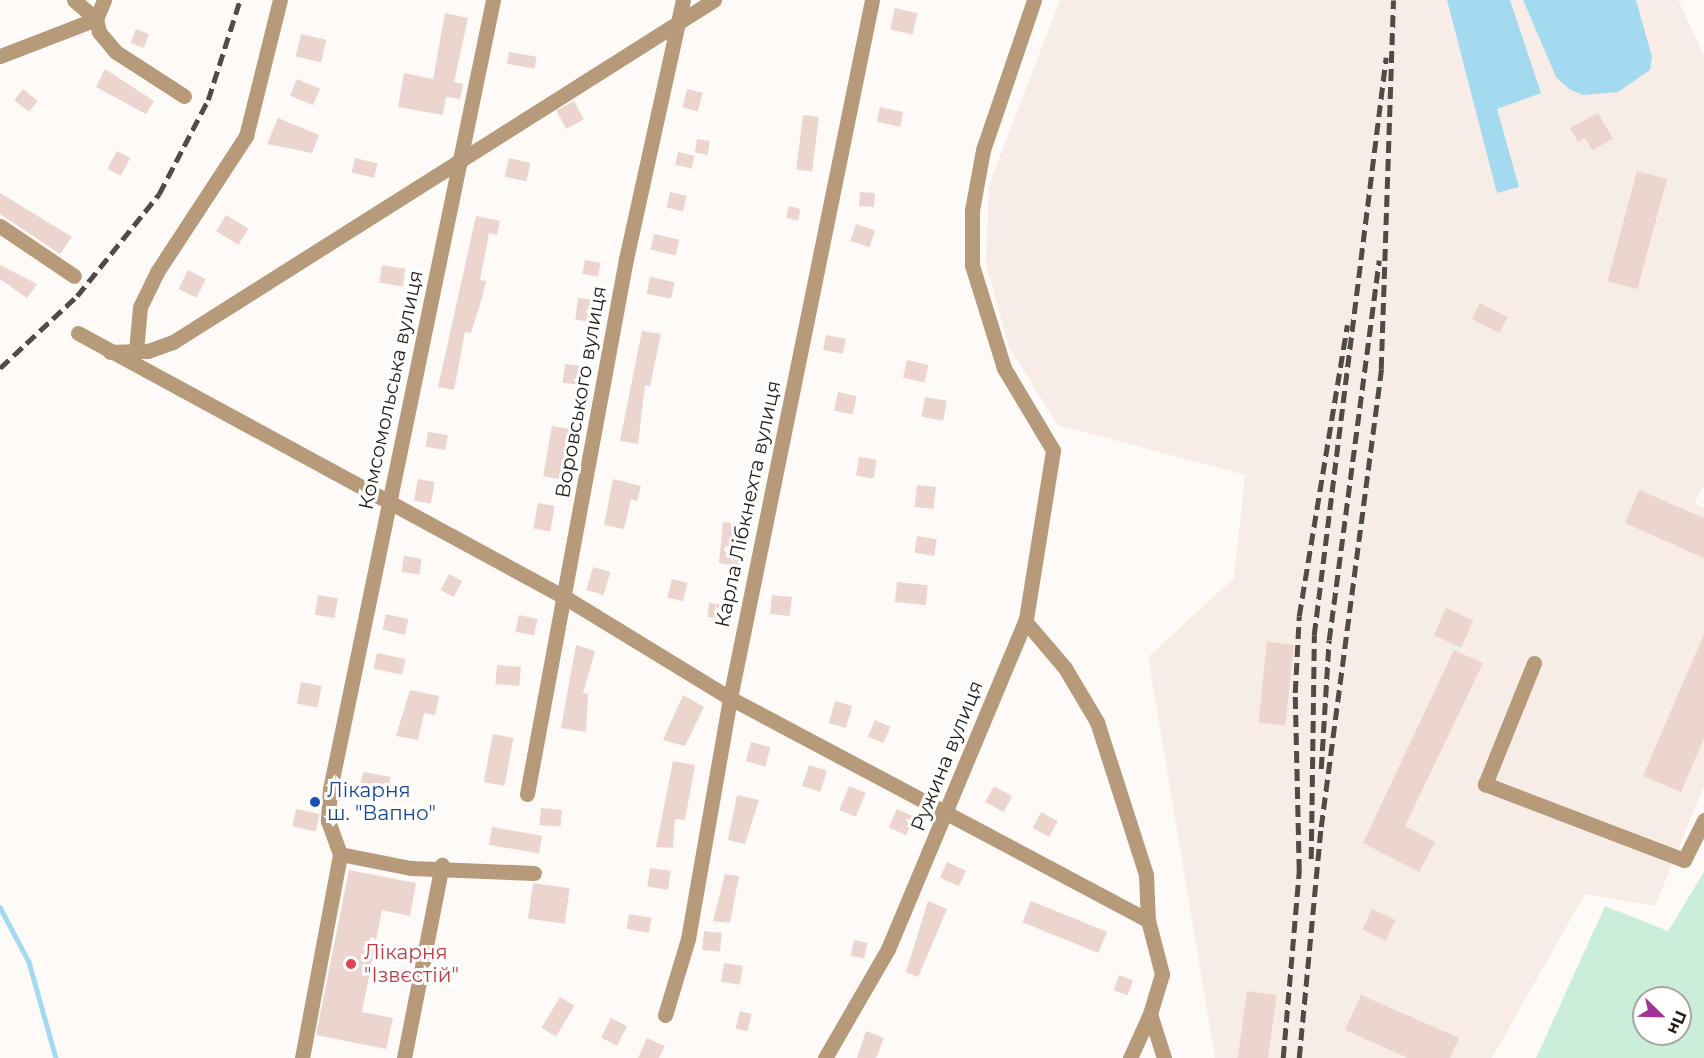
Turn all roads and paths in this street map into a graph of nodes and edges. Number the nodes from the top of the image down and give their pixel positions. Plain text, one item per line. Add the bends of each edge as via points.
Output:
1 (74, 0) edge
2 (104, 0) edge
3 (280, 0) edge
4 (493, 0) edge
5 (683, 0) edge
6 (714, 0) edge
7 (872, 0) edge
8 (1034, 0) edge
9 (96, 19) junction
10 (678, 26) junction
11 (0, 56) edge
12 (184, 96) dead end
13 (460, 158) junction
14 (0, 226) edge
15 (74, 276) dead end
16 (78, 333) dead end
17 (136, 351) junction
18 (110, 352) junction
19 (389, 504) junction
20 (566, 598) junction
21 (1025, 621) junction
22 (1534, 663) dead end
23 (730, 698) junction
24 (527, 794) dead end
25 (948, 813) junction
26 (1704, 820) edge
27 (339, 854) junction
28 (442, 865) junction
29 (534, 873) dead end
30 (1148, 921) junction
31 (1150, 1014) junction
32 (665, 1015) dead end
33 (307, 1057) edge
34 (404, 1058) edge
35 (825, 1058) edge
36 (1130, 1058) edge
37 (1164, 1058) edge

1 - 9 street
2 - 9 street
3 - 17 street via 246,135 157,272 140,307
4 - 13 street, Комсомольська вулиця
5 - 10 street, Воровського вулиця
6 - 10 street
7 - 23 street, Карла Лібкнехта вулиця
8 - 21 street, Ружина вулиця via 983,150 972,210 972,265 1004,368 1053,450
9 - 11 street
9 - 12 street via 99,32 116,52
10 - 13 street
10 - 20 street, Воровського вулиця via 626,259
13 - 17 street via 173,342
13 - 19 street, Комсомольська вулиця
14 - 15 street
16 - 18 street
17 - 18 street
18 - 19 street
19 - 20 street
19 - 27 street, Комсомольська вулиця via 330,789 328,821
20 - 23 street
20 - 24 street, Воровського вулиця
21 - 25 street, Ружина вулиця
21 - 30 street via 1065,668 1097,722 1146,874
22 - 26 street via 1485,784 1684,860
23 - 25 street
23 - 32 street, Карла Лібкнехта вулиця via 687,939
25 - 30 street
25 - 35 street, Ружина вулиця via 888,949
27 - 28 street via 411,868
27 - 33 street
28 - 29 street
28 - 34 street
30 - 31 street via 1162,974
31 - 36 street
31 - 37 street

